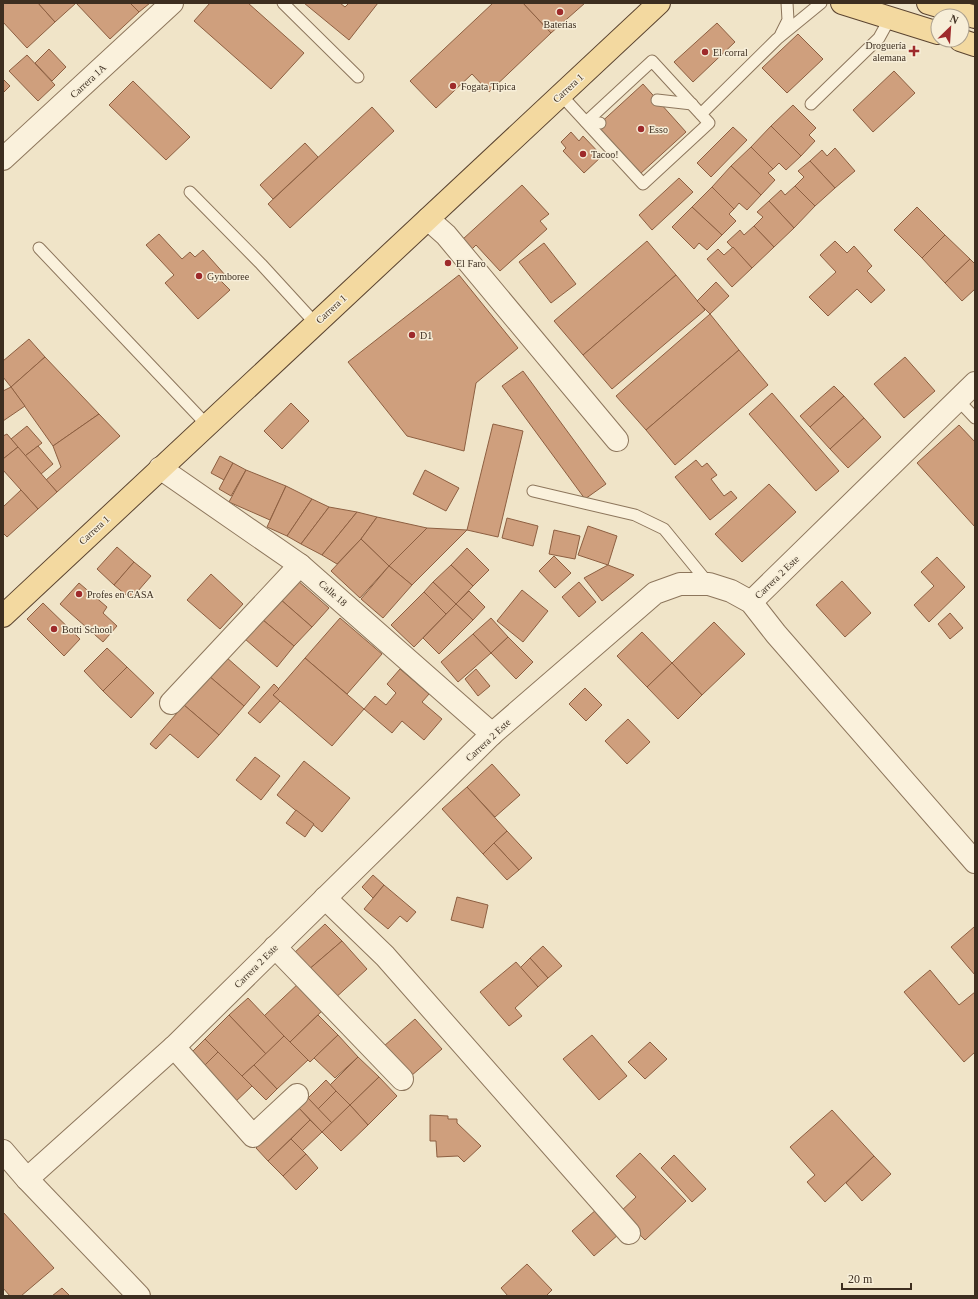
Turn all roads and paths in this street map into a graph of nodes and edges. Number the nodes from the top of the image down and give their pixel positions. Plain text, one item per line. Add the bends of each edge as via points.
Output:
1 (172, 3) edge
2 (283, 3) edge
3 (659, 3) edge
4 (787, 3) edge
5 (821, 3) edge
6 (842, 3) edge
7 (928, 3) edge
8 (975, 17) edge
9 (890, 18) junction
10 (930, 30) edge
11 (777, 39) junction
12 (358, 77) dead end
13 (560, 95) junction
14 (612, 98) junction
15 (626, 99) dead end
16 (657, 100) dead end
17 (692, 104) junction
18 (811, 104) dead end
19 (701, 114) junction
20 (586, 122) junction
21 (600, 123) dead end
22 (700, 131) junction
23 (686, 132) dead end
24 (3, 158) edge
25 (190, 192) dead end
26 (428, 218) junction
27 (39, 248) dead end
28 (316, 324) junction
29 (975, 383) edge
30 (958, 400) junction
31 (975, 418) edge
32 (207, 425) junction
33 (617, 440) dead end
34 (160, 468) junction
35 (533, 491) dead end
36 (300, 565) junction
37 (709, 584) junction
38 (750, 602) junction
39 (3, 616) edge
40 (170, 703) dead end
41 (492, 734) junction
42 (975, 862) edge
43 (325, 898) junction
44 (275, 947) junction
45 (174, 1048) junction
46 (402, 1079) dead end
47 (297, 1095) dead end
48 (3, 1151) edge
49 (27, 1179) junction
50 (629, 1233) dead end
51 (139, 1296) edge

1 - 24 street, Carrera 1A
2 - 12 lane
3 - 13 main road, Carrera 1
4 - 11 lane via 788,20
5 - 11 lane
6 - 9 main road
7 - 8 main road
9 - 10 main road
9 - 18 lane via 879,38
11 - 19 lane
13 - 20 lane
13 - 26 main road, Carrera 1
14 - 15 lane
14 - 17 lane via 652,61
14 - 20 lane
16 - 17 lane
17 - 19 lane
19 - 22 lane via 709,123
20 - 21 lane
20 - 22 lane via 615,150 643,184 666,156
22 - 23 lane
25 - 28 lane
26 - 28 main road, Carrera 1
26 - 33 street via 446,235
27 - 32 lane
28 - 32 main road, Carrera 1
29 - 30 street, Carrera 2 Este
30 - 31 lane
30 - 38 street, Carrera 2 Este
32 - 34 main road, Carrera 1
34 - 36 street, Calle 18
34 - 39 main road, Carrera 1
35 - 37 lane via 635,515 664,529
36 - 40 street
36 - 41 street, Calle 18
37 - 38 street, Carrera 2 Este via 732,591
37 - 41 street, Carrera 2 Este via 680,584 655,593
38 - 42 street
41 - 43 street, Carrera 2 Este
43 - 44 street, Carrera 2 Este
43 - 50 street via 385,956
44 - 45 street, Carrera 2 Este
44 - 46 street
45 - 47 street via 253,1136
45 - 49 street, Carrera 2 Este
48 - 49 street
49 - 51 street

